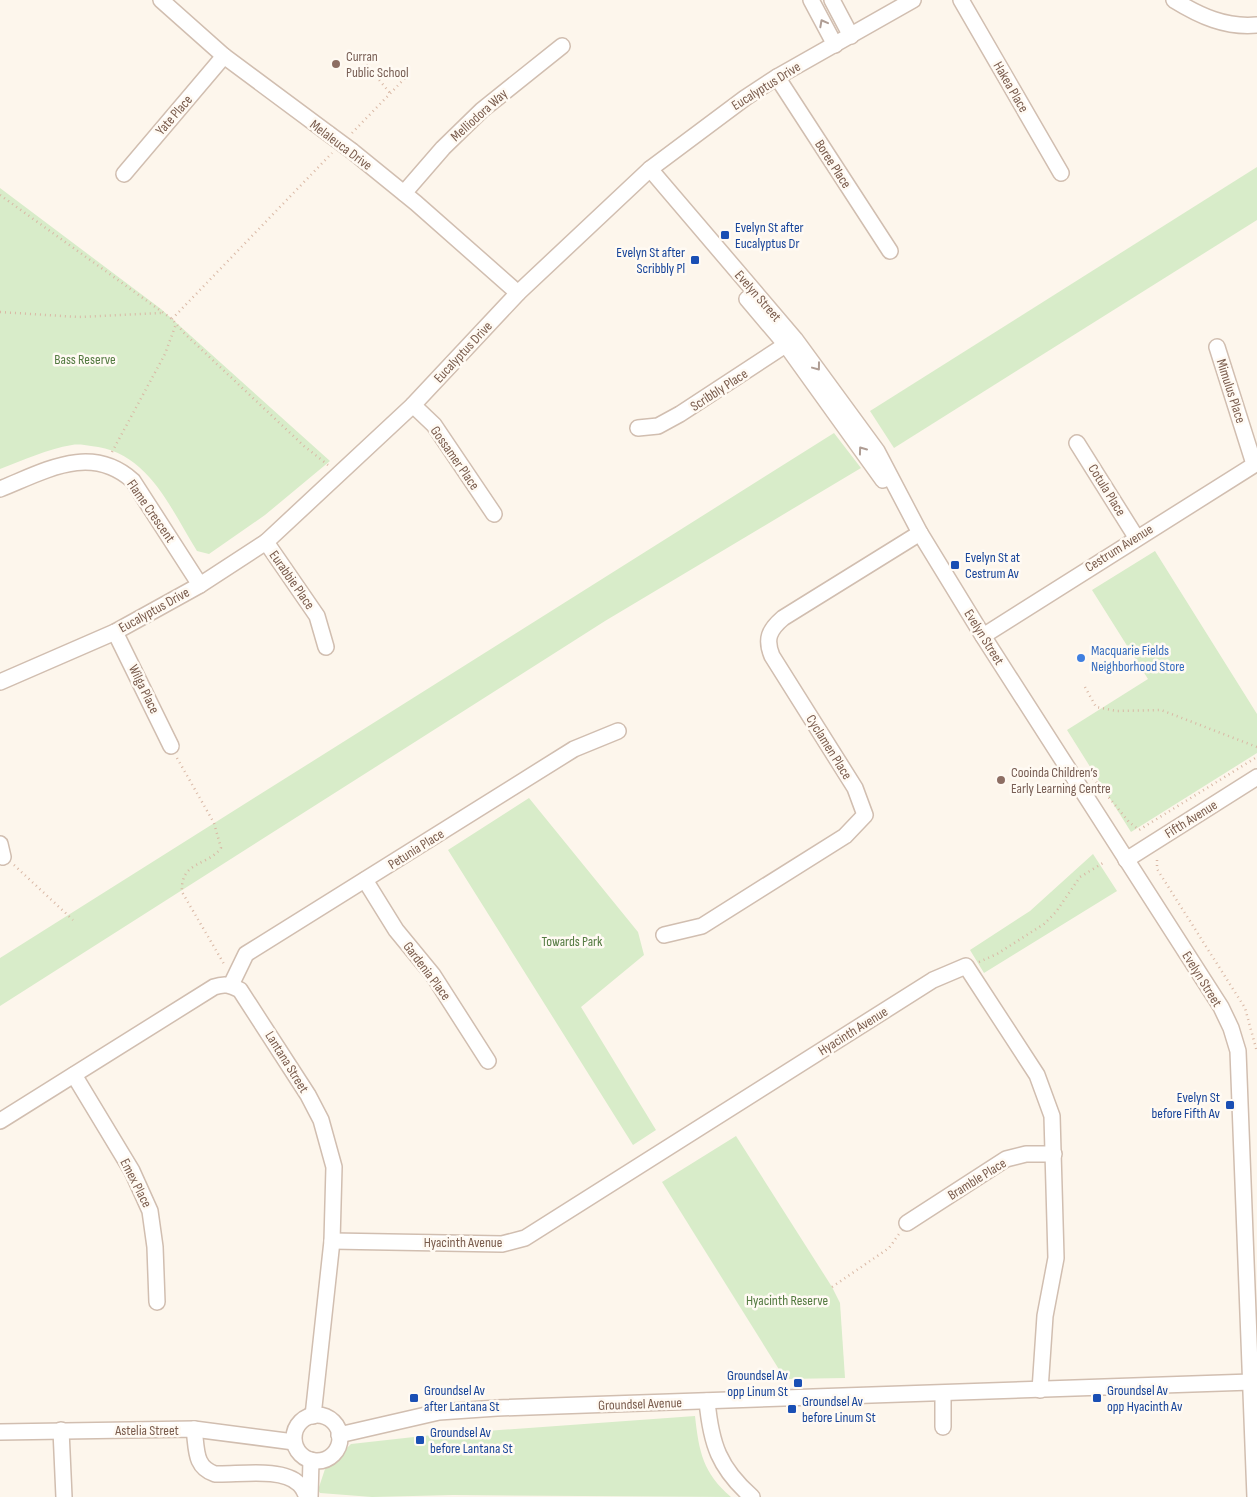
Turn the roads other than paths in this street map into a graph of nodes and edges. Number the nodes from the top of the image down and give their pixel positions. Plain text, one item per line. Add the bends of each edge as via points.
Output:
1 (161, 0) edge
2 (811, 0) edge
3 (832, 0) edge
4 (914, 0) edge
5 (961, 0) edge
6 (1174, 0) edge
7 (1257, 25) edge
8 (851, 36) junction
9 (836, 45) junction
10 (562, 46) dead end
11 (224, 56) junction
12 (777, 76) junction
13 (646, 173) junction
14 (1060, 173) dead end
15 (124, 174) dead end
16 (404, 193) junction
17 (890, 251) dead end
18 (518, 293) junction
19 (791, 342) junction
20 (1217, 347) dead end
21 (413, 405) junction
22 (638, 428) dead end
23 (1077, 443) dead end
24 (1256, 463) edge
25 (0, 488) edge
26 (494, 514) dead end
27 (920, 533) junction
28 (1136, 537) junction
29 (266, 542) junction
30 (200, 585) junction
31 (116, 632) junction
32 (982, 636) junction
33 (326, 647) dead end
34 (0, 682) edge
35 (618, 731) dead end
36 (171, 746) road end
37 (1257, 777) edge
38 (1126, 860) junction
39 (365, 880) junction
40 (664, 935) dead end
41 (232, 981) junction
42 (488, 1061) dead end
43 (74, 1075) junction
44 (0, 1121) edge
45 (1054, 1154) junction
46 (907, 1223) road end
47 (332, 1241) junction
48 (157, 1302) dead end
49 (1251, 1382) junction
50 (1040, 1390) junction
51 (943, 1394) junction
52 (707, 1401) junction
53 (313, 1416) junction
54 (942, 1426) dead end
55 (194, 1429) junction
56 (61, 1430) junction
57 (0, 1432) edge
58 (339, 1435) junction
59 (294, 1442) junction
60 (311, 1460) junction
61 (64, 1497) edge
62 (308, 1497) edge
63 (752, 1497) edge
64 (1254, 1497) edge

1 - 11 street, Melaleuca Drive
9 -> 2 street
3 - 8 street
4 - 8 street, Eucalyptus Drive
5 - 14 street, Hakea Place
6 - 7 street via 1220,23
8 - 9 street, Eucalyptus Drive
9 - 12 street, Eucalyptus Drive
10 - 16 street, Melliodora Way via 482,110
11 - 15 street, Yate Place
11 - 16 street, Melaleuca Drive, bridge
12 - 13 street, Eucalyptus Drive
12 - 17 street, Boree Place
13 - 18 street, Eucalyptus Drive
13 - 19 street, Evelyn Street
16 - 18 street, Melaleuca Drive
18 - 21 street, Eucalyptus Drive
19 - 22 street, Scribbly Place via 680,414 658,426
19 - 27 street, Evelyn Street
20 - 24 street, Mimulus Place
21 - 26 street, Gossamer Place via 434,425
21 - 29 street, Eucalyptus Drive
23 - 28 street, Cotula Place
24 - 28 street, Cestrum Avenue
25 - 30 street, Flame Crescent via 58,466 83,461 104,463 121,470 133,482
27 - 32 street, Evelyn Street
27 - 40 street, Cyclamen Place via 783,618 768,637 772,656 855,788 865,815 845,836 702,926
28 - 32 street, Cestrum Avenue
29 - 30 street, Eucalyptus Drive
29 - 33 street, Eurabbie Place via 317,616
30 - 31 street, Eucalyptus Drive
31 - 34 street, Eucalyptus Drive
31 - 36 street, Wilga Place
32 - 38 street, Evelyn Street
35 - 39 street, Petunia Place via 574,749
37 - 38 street, Fifth Avenue
38 - 49 street, Evelyn Street via 1221,1007 1238,1051
39 - 41 street, Petunia Place via 246,954
39 - 42 street, Gardenia Place via 396,930 433,975
41 - 43 street via 214,987
41 - 47 street, Lantana Street via 246,997 321,1120 334,1167
43 - 44 street
43 - 48 street, Emex Place via 132,1171 150,1211
45 - 46 street, Bramble Place via 1026,1154 1006,1159
45 - 47 street, Hyacinth Avenue via 1052,1116 1037,1075 966,966 934,980 525,1238 502,1244
45 - 50 street via 1056,1258 1045,1316
47 - 53 street, Lantana Street
49 - 50 street, Groundsel Avenue
49 - 64 street, Evelyn Street
50 - 51 street, Groundsel Avenue
51 - 52 street, Groundsel Avenue
51 - 54 street
52 - 58 street, Groundsel Avenue via 439,1412
52 - 63 street via 710,1429 720,1459 737,1484
53 - 58 street via 330,1420
53 - 59 street via 298,1425
55 - 56 street, Astelia Street
55 - 59 street, Astelia Street
55 - 62 street via 197,1459 207,1471 215,1474 275,1474 300,1484
56 - 57 street, Astelia Street
56 - 61 street
58 - 60 street via 332,1455 324,1460
59 - 60 street via 300,1454
60 - 62 street

